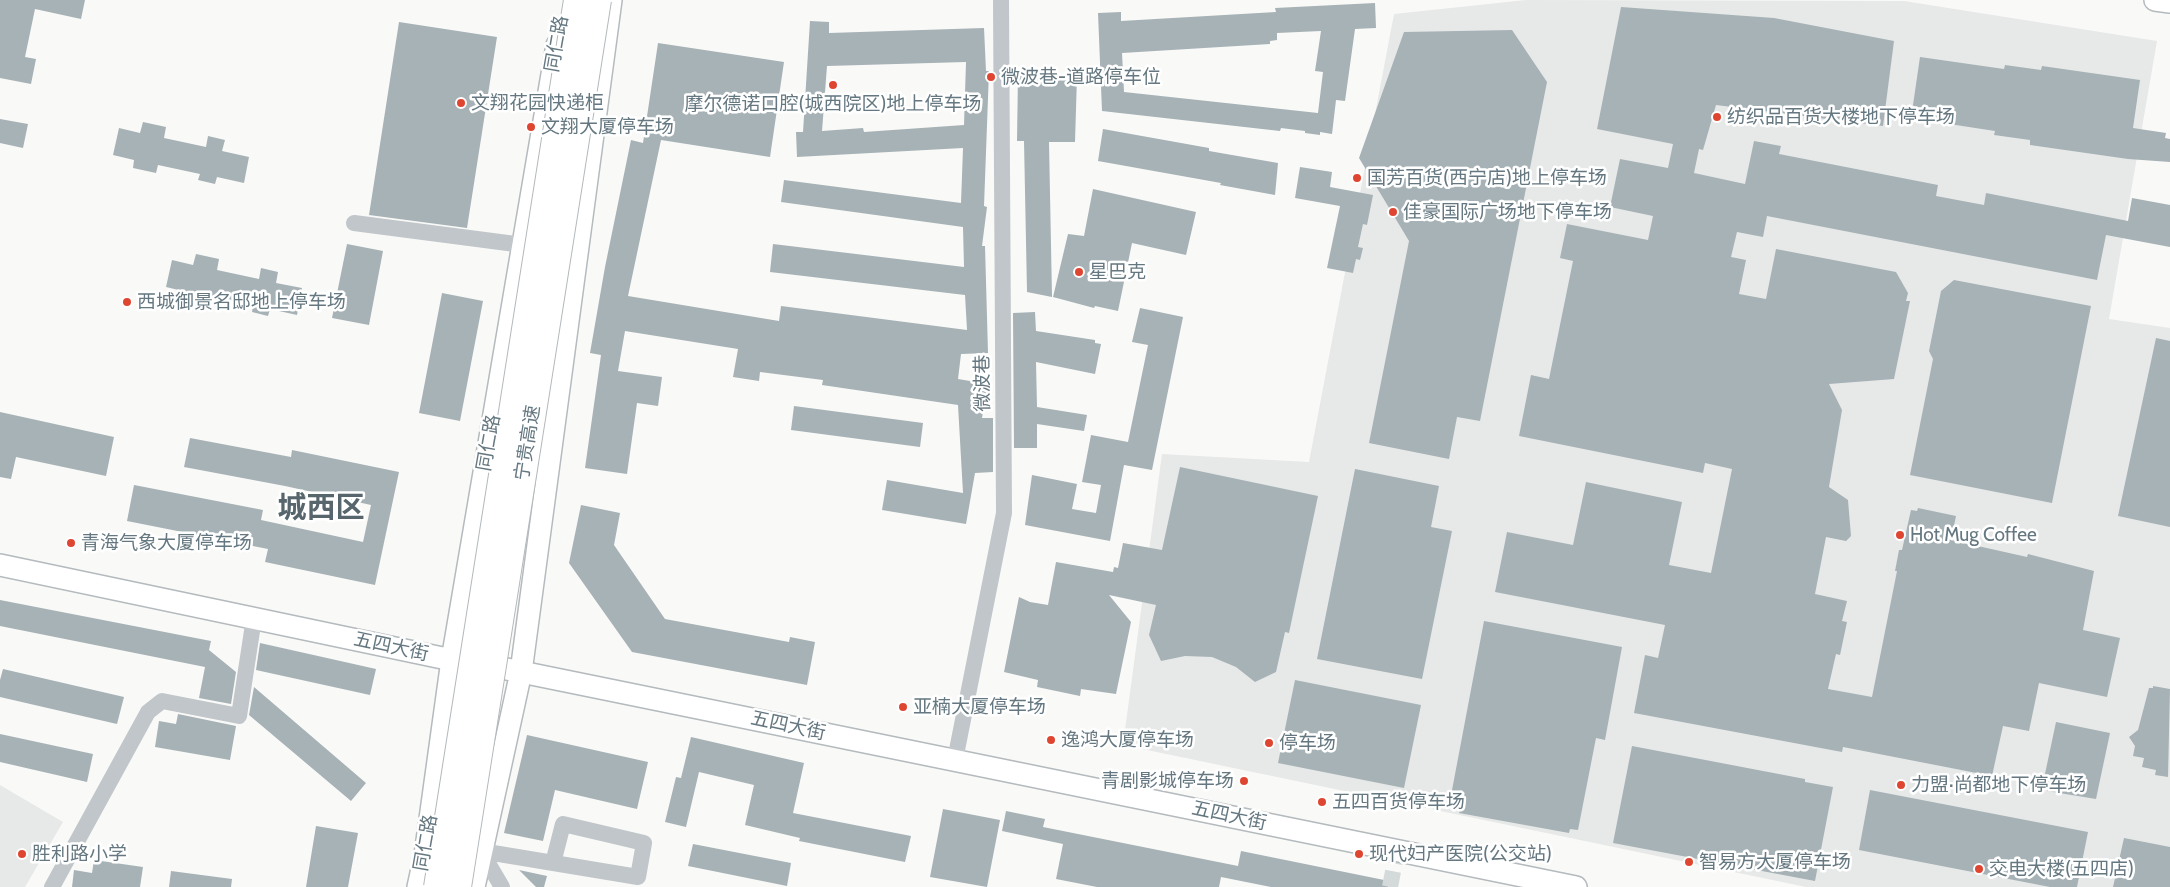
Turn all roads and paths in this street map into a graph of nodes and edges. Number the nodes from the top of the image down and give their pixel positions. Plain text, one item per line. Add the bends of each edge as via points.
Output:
1 (565, 0) edge
2 (576, 0) edge
3 (599, 0) edge
4 (611, 0) edge
5 (1000, 0) edge
6 (2155, 0) edge
7 (2170, 2) edge
8 (354, 223) dead end
9 (523, 245) junction
10 (0, 565) edge
11 (254, 618) junction
12 (452, 660) junction
13 (521, 672) junction
14 (955, 760) junction
15 (481, 851) junction
16 (553, 863) junction
17 (52, 887) edge
18 (418, 887) edge
19 (436, 887) edge
20 (459, 887) edge
21 (474, 887) edge
22 (502, 887) edge
23 (1576, 887) edge

1 - 9 main road, 同仁路
2 - 19 highway, 宁贵高速, bridge
3 - 20 highway, 宁贵高速, bridge
4 - 13 main road
5 - 14 street, 微波巷 via 1004,514
6 - 7 main road
8 - 9 street
9 - 12 main road, 同仁路
10 - 11 main road, 五四大街
11 - 12 main road, 五四大街
11 - 17 street via 239,716 162,701 148,712
12 - 13 main road, 五四大街
12 - 18 main road, 同仁路
13 - 14 main road, 五四大街
13 - 15 main road
14 - 23 main road, 五四大街
15 - 16 street
15 - 21 main road
15 - 22 street
16 - 16 street via 638,877 644,842 563,824

